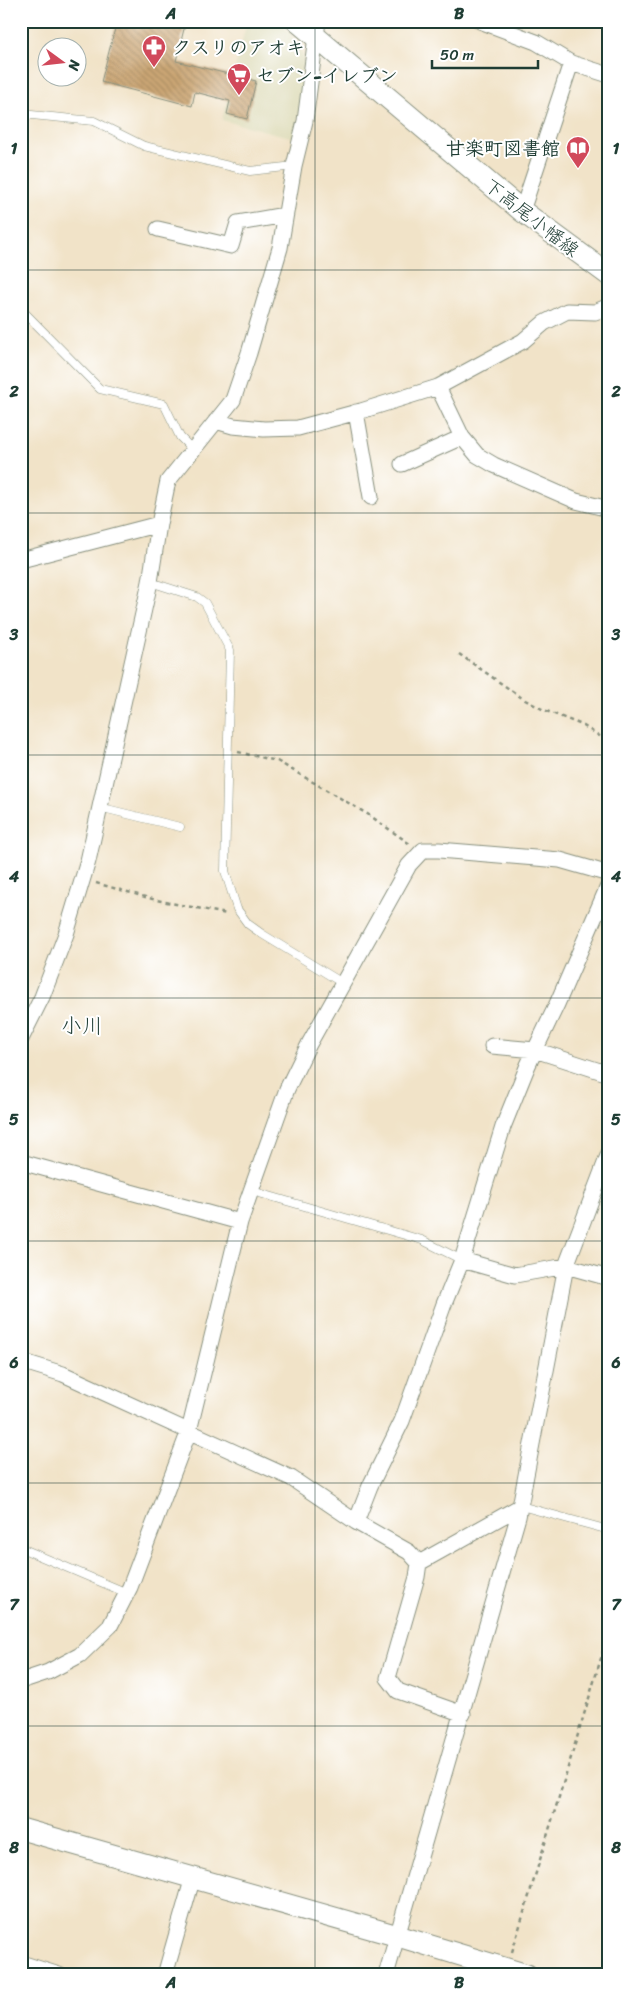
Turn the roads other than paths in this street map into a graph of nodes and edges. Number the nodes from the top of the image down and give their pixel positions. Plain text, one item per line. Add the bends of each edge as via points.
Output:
1 (297, 21) edge
2 (480, 21) edge
3 (316, 29) edge
4 (572, 63) junction
5 (609, 75) edge
6 (21, 114) edge
7 (294, 166) junction
8 (522, 211) junction
9 (285, 215) junction
10 (158, 229) dead end
11 (609, 275) edge
12 (609, 306) edge
13 (21, 309) edge
14 (438, 387) junction
15 (356, 412) junction
16 (216, 421) junction
17 (462, 437) junction
18 (192, 449) junction
19 (402, 464) dead end
20 (372, 496) dead end
21 (609, 509) edge
22 (158, 524) junction
23 (21, 560) edge
24 (150, 582) junction
25 (99, 807) junction
26 (180, 827) dead end
27 (609, 874) edge
28 (609, 884) edge
29 (344, 984) junction
30 (21, 1039) edge
31 (492, 1046) dead end
32 (535, 1050) junction
33 (609, 1074) edge
34 (609, 1153) edge
35 (21, 1162) edge
36 (252, 1190) junction
37 (240, 1222) junction
38 (462, 1260) junction
39 (566, 1266) junction
40 (609, 1278) edge
41 (21, 1362) edge
42 (188, 1431) junction
43 (521, 1506) junction
44 (356, 1522) junction
45 (609, 1530) edge
46 (21, 1548) edge
47 (419, 1563) junction
48 (127, 1593) junction
49 (21, 1681) edge
50 (463, 1714) junction
51 (21, 1829) edge
52 (193, 1878) junction
53 (398, 1936) junction
54 (21, 1964) edge
55 (517, 1972) edge
56 (59, 1975) edge
57 (165, 1975) edge
58 (386, 1975) edge

1 - 3 street, 下高尾小幡線
2 - 4 street via 536,42
3 - 7 street via 305,121
3 - 8 street, 下高尾小幡線
4 - 5 street
4 - 8 street
6 - 7 lane via 94,121 144,146 250,171
7 - 9 street
8 - 11 street, 下高尾小幡線
9 - 10 street via 238,223 231,246
9 - 16 street via 280,248 249,353 233,400
12 - 14 street via 595,312 567,311 544,323 523,341
13 - 18 lane via 100,389 164,404 180,437
14 - 15 street
14 - 17 street
15 - 16 street via 298,428 264,429
15 - 20 street
16 - 18 street
17 - 19 street
17 - 21 street via 477,455 494,465 576,501
18 - 22 street via 168,481
22 - 23 street
22 - 24 street
24 - 25 street
24 - 29 lane via 205,603 230,650 225,871 240,914 262,934
25 - 26 lane
25 - 30 street via 83,879 66,934 42,997
27 - 29 street via 560,860 423,850 409,865
28 - 32 street
29 - 36 street via 290,1082
31 - 32 street
32 - 33 street
32 - 38 street via 503,1127
34 - 39 street
35 - 37 street
36 - 37 street
36 - 38 lane via 422,1240
37 - 42 street
38 - 39 street via 514,1275
38 - 44 street via 402,1421
39 - 40 street
39 - 43 street
41 - 42 street via 62,1374
42 - 44 street via 291,1478
42 - 48 street
43 - 45 lane
43 - 47 street
43 - 50 street
44 - 47 street via 409,1552
46 - 48 lane
47 - 50 street via 388,1678 398,1691
48 - 49 street via 110,1626 80,1655 48,1672
50 - 53 street
51 - 52 street
52 - 53 street
52 - 57 street
53 - 55 street
53 - 58 street
54 - 56 street

